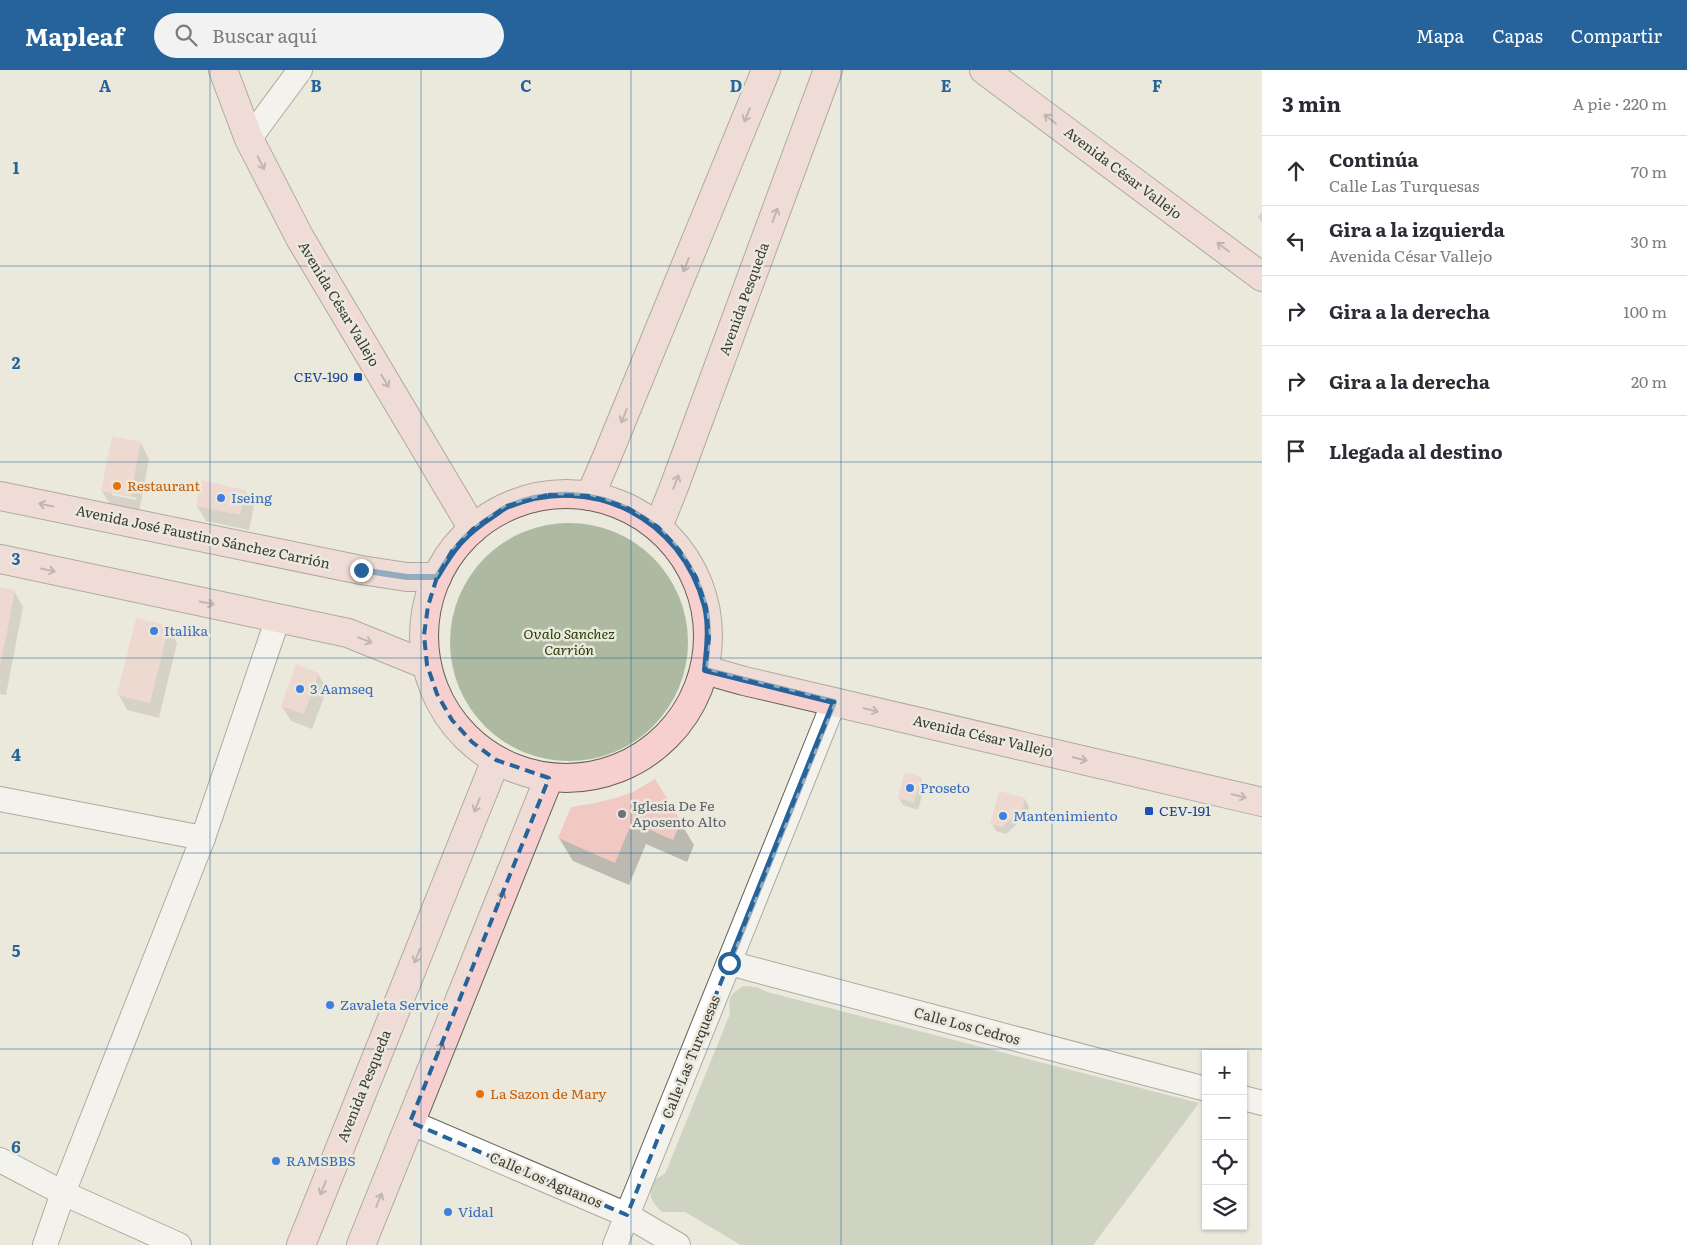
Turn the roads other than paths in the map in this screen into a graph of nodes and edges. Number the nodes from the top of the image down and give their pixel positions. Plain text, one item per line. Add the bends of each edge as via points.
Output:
1 (223, 70) edge
2 (300, 70) edge
3 (766, 70) edge
4 (828, 70) edge
5 (984, 70) edge
6 (248, 139) junction
7 (1262, 276) edge
8 (0, 496) edge
9 (590, 496) junction
10 (658, 527) junction
11 (473, 529) junction
12 (0, 559) edge
13 (437, 577) junction
14 (278, 618) junction
15 (427, 665) junction
16 (705, 670) junction
17 (834, 702) junction
18 (496, 760) junction
19 (549, 778) junction
20 (0, 799) edge
21 (1262, 802) edge
22 (203, 838) junction
23 (729, 963) junction
24 (1202, 1088) edge
25 (1247, 1099) edge
26 (1262, 1103) edge
27 (410, 1122) junction
28 (0, 1160) edge
29 (63, 1193) junction
30 (627, 1215) junction
31 (45, 1245) edge
32 (179, 1245) edge
33 (301, 1245) edge
34 (361, 1245) edge
35 (615, 1245) edge
36 (678, 1245) edge

1 - 6 main road, Avenida César Vallejo
2 - 6 street
3 -> 9 main road
10 -> 4 main road, Avenida Pesqueda
7 -> 5 main road, Avenida César Vallejo
6 -> 11 main road, Avenida César Vallejo via 300,238
13 -> 8 main road, Avenida José Faustino Sánchez Carrión via 407,577 361,570
9 - 10 main road via 626,507
9 - 11 main road via 548,495 508,506
10 - 16 main road via 679,550 696,577 706,607
11 - 13 main road via 452,551
12 -> 14 main road
13 - 15 main road via 428,606 424,636
14 -> 15 main road via 348,633
14 - 22 street
15 - 18 main road via 437,694 452,720 472,742
16 - 17 main road, Avenida César Vallejo
16 - 19 main road via 689,708 663,741 630,765 590,777
17 -> 21 main road, Avenida César Vallejo
17 - 23 street, Calle Las Turquesas
18 - 19 main road via 521,772
18 -> 33 main road, Avenida Pesqueda
27 -> 19 main road
20 - 22 street
22 - 29 street
23 - 24 street, Calle Los Cedros
23 - 30 street, Calle Las Turquesas
25 - 26 street
27 - 30 street, Calle Los Aguanos
34 -> 27 main road
28 - 29 street
29 - 31 street
29 - 32 street
30 - 35 street, Calle Las Turquesas
30 - 36 street, Calle Los Aguanos

